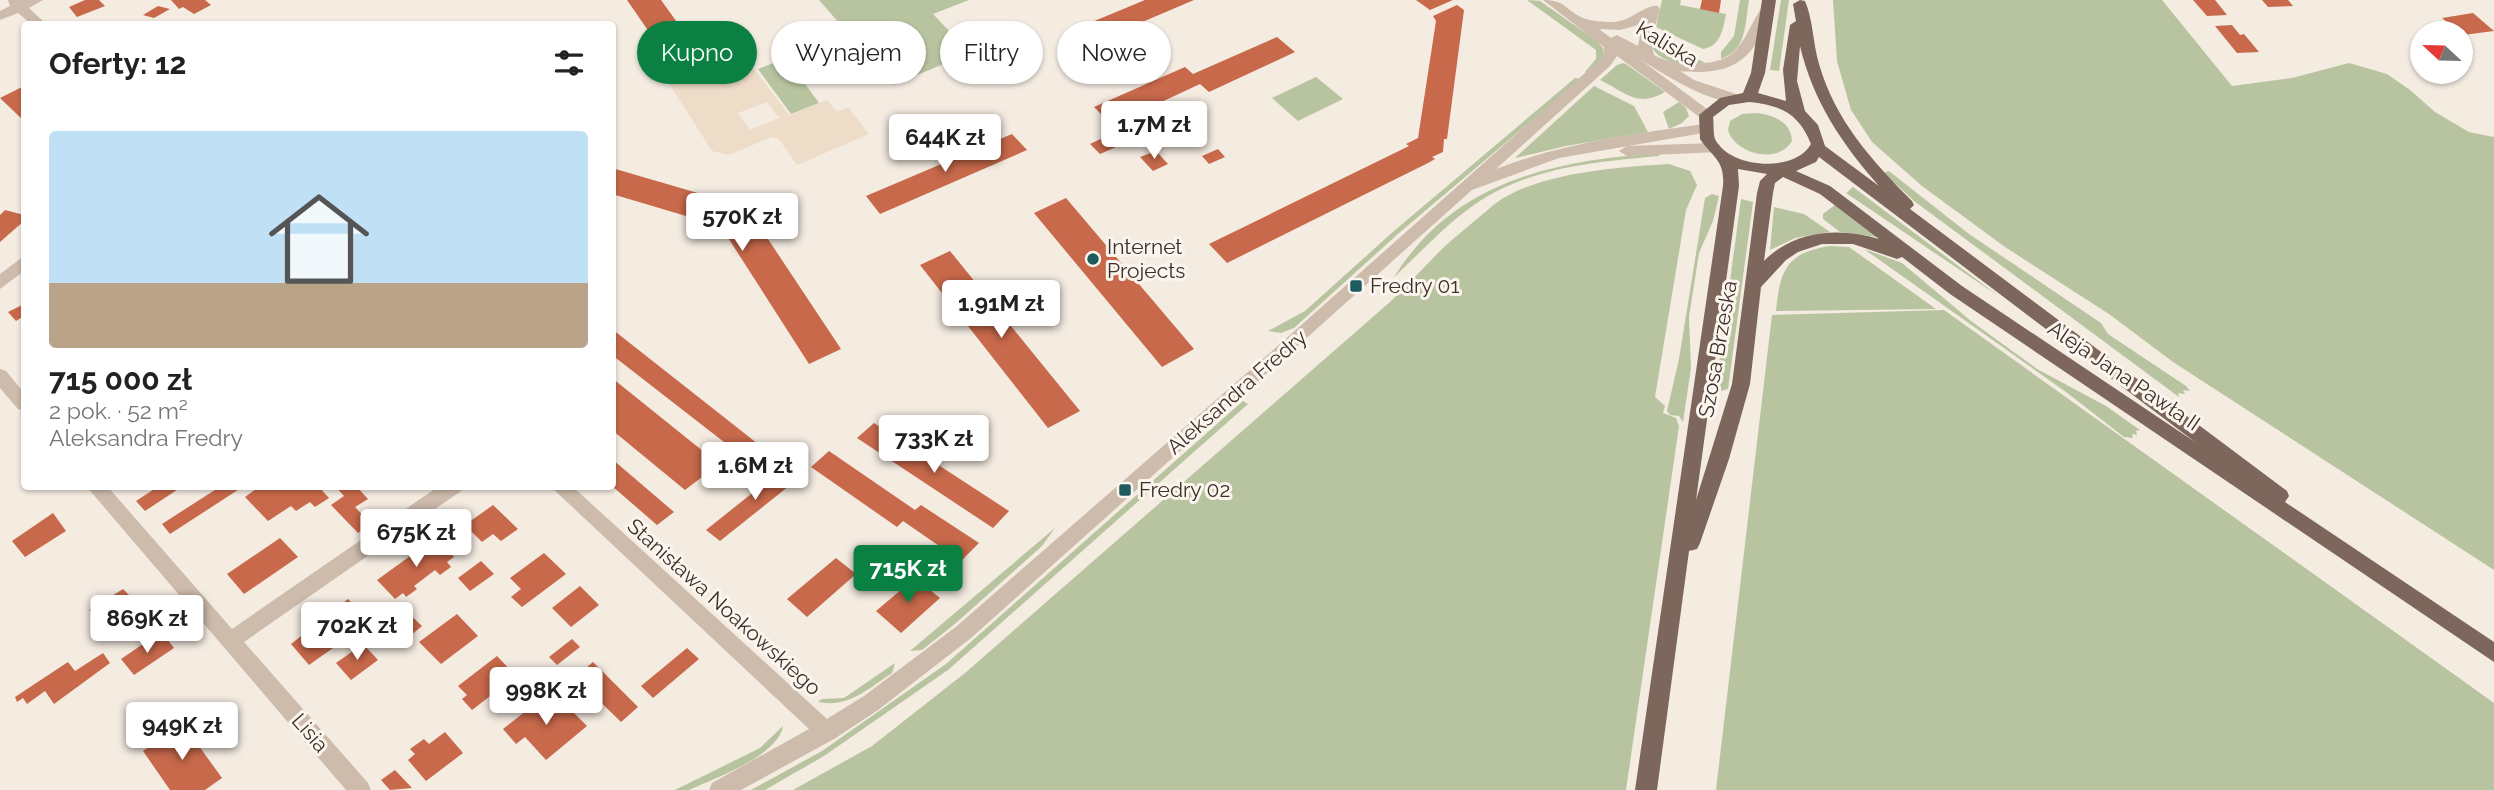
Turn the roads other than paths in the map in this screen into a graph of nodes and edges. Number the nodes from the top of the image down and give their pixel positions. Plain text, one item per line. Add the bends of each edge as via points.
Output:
1 (36, 0) edge
2 (1550, 0) edge
3 (1769, 2) edge
4 (1800, 2) edge
5 (15, 4) edge
6 (1654, 5) edge
7 (0, 16) edge
8 (35, 21) edge
9 (1580, 21) junction
10 (1611, 47) junction
11 (1647, 57) junction
12 (1661, 65) junction
13 (1742, 98) junction
14 (1799, 113) junction
15 (1705, 122) junction
16 (1818, 148) junction
17 (1721, 153) junction
18 (1554, 156) junction
19 (1781, 170) junction
20 (1443, 207) junction
21 (21, 265) edge
22 (1984, 275) junction
23 (0, 283) edge
24 (1754, 285) junction
25 (1956, 290) junction
26 (0, 376) edge
27 (21, 400) edge
28 (99, 490) edge
29 (448, 490) edge
30 (563, 490) edge
31 (2443, 617) junction
32 (1671, 618) junction
33 (230, 641) junction
34 (2494, 653) edge
35 (827, 732) junction
36 (360, 790) edge
37 (720, 790) edge
38 (1646, 790) edge

1 - 5 street
2 - 9 street, Kaliska
3 - 12 street via 1751,46 1735,61 1712,67
3 - 13 main road via 1758,73
4 - 14 main road via 1788,83
4 - 22 main road via 1818,86 1847,138 1922,220
5 - 7 street
5 - 8 street
6 - 9 street via 1640,21 1627,26
6 - 11 street via 1644,40
9 - 10 street, Kaliska
9 - 11 street, Kaliska
10 - 15 street, Kaliska
10 - 20 street, Aleksandra Fredry via 1605,63
11 - 12 street, Kaliska
12 - 13 street, Kaliska via 1689,83
13 - 14 main road via 1772,100
13 - 15 main road via 1718,104
14 - 16 main road via 1815,130
15 - 17 main road
15 - 18 street, Aleksandra Fredry
16 - 19 main road via 1805,163
16 - 22 main road, Aleja Jana Pawła II
17 - 18 street, Aleksandra Fredry via 1674,148
17 - 19 main road via 1758,169
17 - 32 main road, Szosa Brzeska via 1732,173 1731,186
18 - 20 street, Aleksandra Fredry via 1480,183
19 - 24 main road, Szosa Brzeska via 1768,181 1765,193
19 - 25 main road, Aleja Jana Pawła II via 1825,191
20 - 35 street, Aleksandra Fredry via 964,632
21 - 23 street
22 - 31 main road, Aleja Jana Pawła II
24 - 25 main road via 1791,248 1822,238 1848,238 1888,248
24 - 32 main road, Szosa Brzeska via 1733,416 1696,523
25 - 31 main road, Aleja Jana Pawła II
26 - 27 street
28 - 33 street, Lisia
29 - 33 street
30 - 35 street, Stanisława Noakowskiego
31 - 34 main road, Aleja Jana Pawła II
32 - 38 main road, Szosa Brzeska
33 - 36 street, Lisia
35 - 37 street, Aleksandra Fredry

